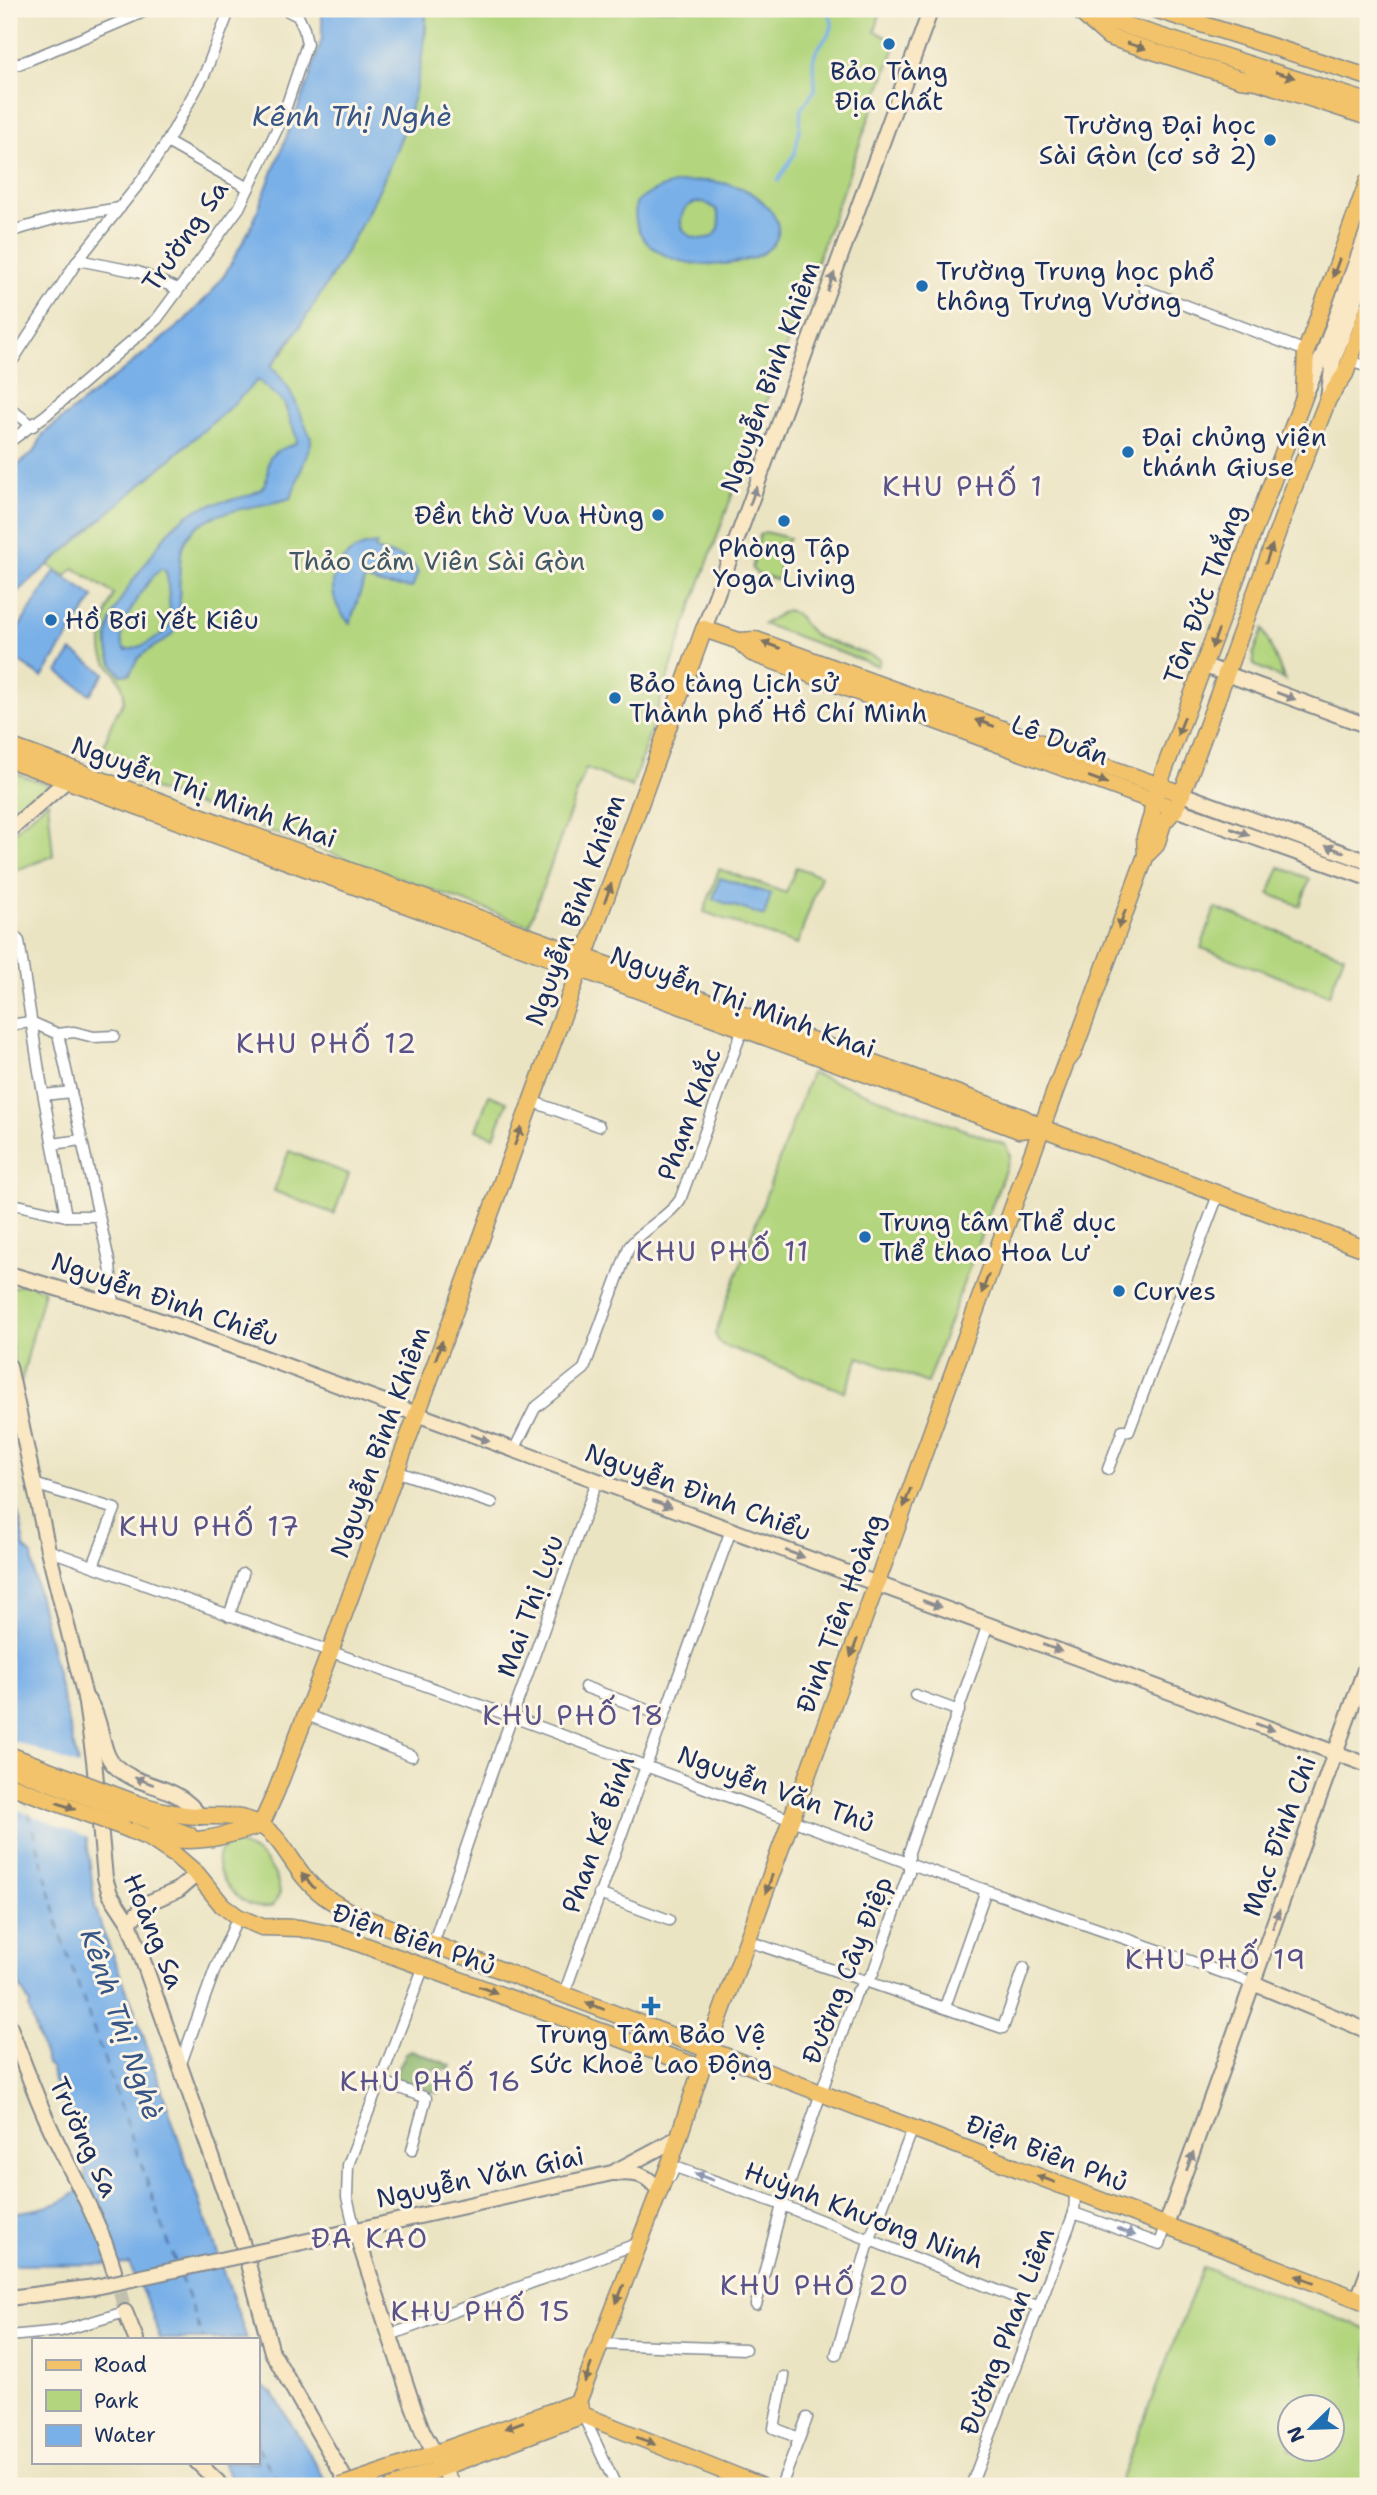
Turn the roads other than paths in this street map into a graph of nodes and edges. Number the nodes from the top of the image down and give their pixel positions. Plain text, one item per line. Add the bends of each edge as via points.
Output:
1 (150, 9) edge
2 (230, 9) edge
3 (284, 9) edge
4 (932, 9) edge
5 (1154, 9) edge
6 (1076, 10) edge
7 (1227, 57) junction
8 (9, 68) edge
9 (1368, 77) edge
10 (1257, 81) junction
11 (1368, 102) edge
12 (1368, 117) edge
13 (167, 142) junction
14 (1368, 181) edge
15 (248, 188) junction
16 (120, 208) junction
17 (1368, 229) edge
18 (9, 232) edge
19 (78, 260) junction
20 (1368, 265) edge
21 (178, 289) junction
22 (1145, 290) dead end
23 (1368, 309) edge
24 (1306, 351) junction
25 (1328, 359) junction
26 (1350, 361) junction
27 (9, 366) edge
28 (1368, 367) edge
29 (1304, 397) junction
30 (1328, 399) junction
31 (9, 408) edge
32 (33, 426) junction
33 (9, 442) edge
34 (1225, 611) junction
35 (1245, 618) junction
36 (704, 629) junction
37 (1205, 666) junction
38 (1226, 674) junction
39 (1368, 726) edge
40 (9, 746) edge
41 (9, 759) edge
42 (40, 764) junction
43 (67, 780) junction
44 (1156, 793) junction
45 (1178, 801) junction
46 (9, 831) edge
47 (1146, 855) junction
48 (1368, 862) edge
49 (351, 878) junction
50 (1368, 878) edge
51 (9, 930) edge
52 (582, 962) junction
53 (31, 1022) junction
54 (745, 1023) junction
55 (9, 1025) edge
56 (58, 1034) junction
57 (114, 1036) dead end
58 (71, 1092) junction
59 (44, 1096) junction
60 (531, 1101) junction
61 (599, 1126) dead end
62 (1045, 1129) junction
63 (82, 1140) junction
64 (53, 1144) junction
65 (1218, 1195) junction
66 (9, 1203) edge
67 (66, 1216) junction
68 (99, 1216) junction
69 (1368, 1250) edge
70 (9, 1273) edge
71 (114, 1306) junction
72 (9, 1366) edge
73 (416, 1414) junction
74 (514, 1450) junction
75 (1108, 1469) dead end
76 (395, 1471) junction
77 (597, 1481) junction
78 (34, 1484) junction
79 (492, 1503) dead end
80 (731, 1530) junction
81 (48, 1550) junction
82 (93, 1566) junction
83 (243, 1574) dead end
84 (877, 1584) junction
85 (229, 1616) junction
86 (988, 1625) junction
87 (330, 1652) junction
88 (1368, 1661) edge
89 (584, 1687) dead end
90 (915, 1695) dead end
91 (85, 1696) junction
92 (959, 1711) junction
93 (307, 1715) junction
94 (663, 1716) junction
95 (513, 1717) junction
96 (1335, 1752) junction
97 (9, 1755) edge
98 (412, 1756) dead end
99 (1368, 1765) edge
100 (9, 1767) edge
101 (644, 1767) junction
102 (9, 1785) edge
103 (200, 1816) junction
104 (791, 1819) junction
105 (132, 1820) junction
106 (261, 1825) junction
107 (908, 1863) junction
108 (197, 1874) junction
109 (986, 1890) junction
110 (599, 1894) junction
111 (239, 1917) junction
112 (669, 1920) dead end
113 (129, 1923) junction
114 (748, 1941) junction
115 (433, 1944) junction
116 (424, 1966) junction
117 (1024, 1968) dead end
118 (865, 1980) junction
119 (1253, 1983) junction
120 (564, 1994) junction
121 (945, 2007) junction
122 (9, 2025) edge
123 (1368, 2031) edge
124 (672, 2036) junction
125 (708, 2049) junction
126 (665, 2057) junction
127 (180, 2068) junction
128 (701, 2068) junction
129 (381, 2081) junction
130 (821, 2093) junction
131 (913, 2128) junction
132 (678, 2138) junction
133 (412, 2150) dead end
134 (674, 2169) joint
135 (612, 2173) junction
136 (1073, 2190) junction
137 (659, 2191) junction
138 (782, 2205) junction
139 (1074, 2213) junction
140 (1166, 2225) junction
141 (355, 2230) junction
142 (870, 2239) junction
143 (640, 2243) junction
144 (114, 2270) tunnel mouth
145 (1368, 2272) edge
146 (9, 2298) edge
147 (1363, 2301) edge
148 (756, 2305) dead end
149 (1039, 2307) junction
150 (125, 2312) joint
151 (390, 2335) junction
152 (9, 2336) edge
153 (136, 2338) edge
154 (599, 2344) junction
155 (745, 2349) dead end
156 (836, 2355) dead end
157 (784, 2376) dead end
158 (580, 2408) junction
159 (807, 2418) dead end
160 (799, 2438) junction
161 (435, 2454) junction
162 (199, 2464) edge
163 (452, 2481) edge
164 (398, 2485) edge
165 (222, 2486) edge
166 (341, 2486) edge
167 (349, 2486) edge
168 (616, 2486) edge
169 (761, 2486) edge
170 (781, 2486) edge
171 (971, 2486) edge

1 - 8 street
2 - 13 street via 205,73
3 - 15 street, Trường Sa via 298,16 307,44 282,119
36 -> 4 street, Nguyễn Bỉnh Khiêm
5 - 9 main road
6 - 7 main road
6 -> 10 main road via 1109,37
7 - 10 main road
7 -> 11 main road
10 - 12 main road
13 - 15 street
13 - 16 street
14 -> 24 main road, Tôn Đức Thắng
15 - 21 street, Trường Sa via 239,208
16 - 18 street via 57,218
16 - 19 street
17 - 25 street
19 - 21 street via 138,272
19 - 27 street
20 - 25 street
21 - 32 street, Trường Sa via 157,318
22 - 24 street
23 - 26 main road, Tôn Đức Thắng
24 - 29 main road, Tôn Đức Thắng
25 - 29 street
25 - 30 street
26 - 28 street
26 - 30 main road, Tôn Đức Thắng
29 - 34 main road, Tôn Đức Thắng
35 -> 30 main road, Tôn Đức Thắng
31 - 32 street
32 - 33 street, Trường Sa
34 - 35 main road
34 -> 37 main road, Tôn Đức Thắng
35 - 38 main road, Tôn Đức Thắng
36 - 44 main road, Lê Duẩn via 739,641 756,640 942,715
52 -> 36 main road, Nguyễn Bỉnh Khiêm
37 - 38 street
37 -> 44 main road, Tôn Đức Thắng
38 -> 39 street
38 - 45 main road, Tôn Đức Thắng
40 - 42 main road
41 - 42 main road
42 - 43 main road, Nguyễn Thị Minh Khai
42 - 49 main road, Nguyễn Thị Minh Khai
43 - 46 street
43 - 49 main road, Nguyễn Thị Minh Khai
44 - 45 main road, Lê Duẩn
44 - 47 main road, Đinh Tiên Hoàng via 1145,837
45 - 47 main road, Đinh Tiên Hoàng via 1156,845
48 -> 45 street, Lê Duẩn
45 -> 50 street, Lê Duẩn
47 -> 62 main road, Đinh Tiên Hoàng via 1073,1053 1073,1064
49 - 52 main road, Nguyễn Thị Minh Khai
51 - 53 street via 19,941
52 - 54 main road, Nguyễn Thị Minh Khai
52 - 60 main road, Nguyễn Bỉnh Khiêm
53 - 55 street
53 - 56 street
53 - 59 street
54 - 62 main road, Nguyễn Thị Minh Khai via 894,1077 1019,1130
54 - 74 street, Phạm Khắc via 680,1200 629,1247 584,1369 535,1408
56 - 57 street
56 - 58 street
58 - 59 street
58 - 63 street
59 - 64 street
60 - 61 street
73 -> 60 main road, Nguyễn Bỉnh Khiêm
62 - 65 main road, Nguyễn Thị Minh Khai
62 -> 84 main road, Đinh Tiên Hoàng
63 - 64 street
63 - 68 street
64 - 67 street
65 - 69 main road, Nguyễn Thị Minh Khai
65 - 75 street via 1129,1431 1123,1430
66 - 67 street
67 - 68 street
68 - 71 street
70 - 71 street, Nguyễn Đình Chiểu
71 - 73 street, Nguyễn Đình Chiểu
72 - 78 street, Hoàng Sa
73 -> 74 street, Nguyễn Đình Chiểu
73 - 76 main road, Nguyễn Bỉnh Khiêm
74 - 77 street, Nguyễn Đình Chiểu
76 - 79 street
76 - 87 main road, Nguyễn Bỉnh Khiêm
77 -> 80 street, Nguyễn Đình Chiểu
77 - 95 street, Mai Thị Lựu
78 - 81 street, Hoàng Sa
78 - 82 street via 115,1509
80 -> 84 street, Nguyễn Đình Chiểu
80 - 94 street, Phan Kế Bính
81 - 82 street, Nguyễn Văn Thủ
81 - 91 street, Hoàng Sa
82 - 85 street, Nguyễn Văn Thủ
83 - 85 street
84 -> 86 street, Nguyễn Đình Chiểu
84 -> 104 main road, Đinh Tiên Hoàng
85 - 87 street, Nguyễn Văn Thủ
86 - 92 street, Đường Cây Điệp
86 -> 96 street, Nguyễn Đình Chiểu
87 - 93 main road, Nguyễn Bỉnh Khiêm
87 - 95 street, Nguyễn Văn Thủ
88 - 96 street, Mạc Đĩnh Chi
89 - 94 street
90 - 92 street
103 -> 91 street via 185,1799 113,1765 97,1713
91 - 113 street, Hoàng Sa via 105,1878
92 - 107 street, Đường Cây Điệp
93 - 98 street
93 - 106 main road, Nguyễn Bỉnh Khiêm
94 - 101 street, Phan Kế Bính
95 - 101 street, Nguyễn Văn Thủ
95 - 115 street, Mai Thị Lựu
96 - 99 street, Nguyễn Đình Chiểu
119 -> 96 street, Mạc Đĩnh Chi
97 - 105 main road, bridge
100 - 105 main road, bridge
101 - 104 street, Nguyễn Văn Thủ
101 - 110 street, Phan Kế Bính
102 -> 105 main road, bridge
103 - 105 main road via 169,1812
103 - 106 main road via 233,1817
104 - 107 street, Nguyễn Văn Thủ
104 -> 114 main road, Đinh Tiên Hoàng
105 - 106 main road via 205,1841
105 - 108 main road, Ðiện Biên Phủ
115 -> 106 main road, Ðiện Biên Phủ via 329,1900
107 - 109 street, Nguyễn Văn Thủ
107 - 118 street, Đường Cây Điệp via 909,1872 873,1973
108 - 111 main road, Ðiện Biên Phủ via 215,1898
108 - 113 street via 178,1890 145,1904
109 - 119 street, Nguyễn Văn Thủ
109 - 121 street
110 - 112 street
110 - 120 street, Phan Kế Bính
111 - 116 main road, Ðiện Biên Phủ via 262,1927 326,1932
111 - 127 street
113 - 127 street, Hoàng Sa
114 - 118 street
114 - 125 main road, Đinh Tiên Hoàng
115 - 120 main road, Ðiện Biên Phủ
116 -> 126 main road, Ðiện Biên Phủ
116 - 129 street
117 - 121 street via 1003,2028
118 - 121 street
118 - 130 street, Đường Cây Điệp via 856,1993
119 - 123 street, Nguyễn Văn Thủ
140 -> 119 street, Mạc Đĩnh Chi
124 -> 120 main road, Ðiện Biên Phủ
122 - 144 street, Trường Sa via 66,2161 107,2244
124 - 125 main road, Ðiện Biên Phủ
124 - 126 main road via 673,2047
125 - 128 main road, Đinh Tiên Hoàng
125 - 130 main road, Điện Biên Phủ
126 - 128 main road, Ðiện Biên Phủ
127 - 167 street, Hoàng Sa via 242,2242 272,2352
128 - 132 main road, Đinh Tiên Hoàng
129 - 133 street via 426,2098
129 - 141 street via 348,2165 347,2197
130 - 131 main road, Điện Biên Phủ
130 - 138 street, Đường Cây Điệp
136 -> 131 main road, Điện Biên Phủ
131 - 142 street
132 - 135 street, Nguyễn Văn Giai
132 - 137 main road, Đinh Tiên Hoàng
134 - 137 street, Đinh Tiên Hoàng via 666,2187
138 -> 134 street, Huỳnh Khương Ninh
135 - 137 street, Nguyễn Văn Giai via 644,2175
135 - 141 street, Nguyễn Văn Giai
136 - 139 street, Đường Phan Liêm
136 - 140 main road, Điện Biên Phủ
137 - 143 main road, Đinh Tiên Hoàng
138 - 142 street, Huỳnh Khương Ninh
138 - 148 street, Đường Cây Điệp
139 -> 140 street via 1160,2244
139 - 149 street, Đường Phan Liêm
147 -> 140 main road, Điện Biên Phủ
141 - 146 street, Nguyễn Văn Giai, bridge via 94,2287
141 - 151 street
142 - 149 street, Huỳnh Khương Ninh
142 - 156 street
143 - 151 street
143 -> 154 main road, Đinh Tiên Hoàng
145 - 147 street
149 - 171 street, Đường Phan Liêm
150 - 152 street via 61,2331
150 - 153 street
151 - 161 street
154 - 155 street
154 -> 158 main road, Đinh Tiên Hoàng
157 - 160 street via 774,2428
158 -> 161 main road
158 - 163 main road
158 - 168 street
158 -> 169 main road
159 - 160 street
160 - 170 street
161 - 163 street
161 - 166 main road, bridge
162 - 165 street
163 - 164 main road

